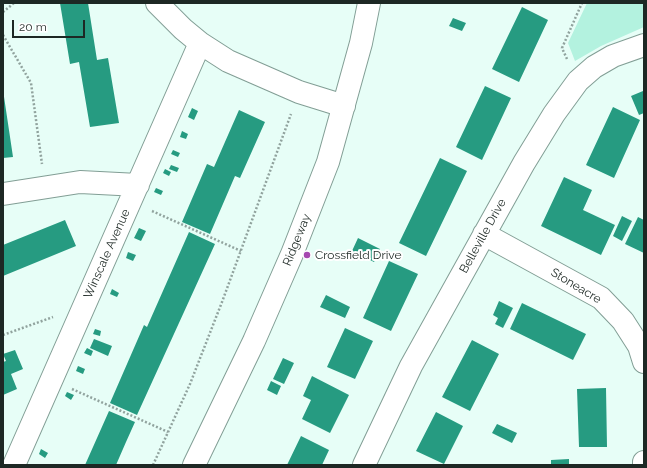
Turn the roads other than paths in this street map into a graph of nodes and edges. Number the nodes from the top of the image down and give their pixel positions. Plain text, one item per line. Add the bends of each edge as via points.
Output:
1 (157, 3) edge
2 (369, 3) edge
3 (200, 43) junction
4 (644, 45) edge
5 (344, 106) junction
6 (134, 193) junction
7 (3, 194) edge
8 (484, 234) junction
9 (644, 362) edge
10 (644, 462) edge
11 (14, 465) edge
12 (194, 465) edge
13 (364, 465) edge
14 (644, 465) edge

1 - 3 street
2 - 5 street, Ridgeway
3 - 5 street via 228,61 299,92
3 - 6 street, Winscale Avenue
4 - 8 street, Belleville Drive via 613,56 594,67 578,81 554,114
5 - 12 street, Ridgeway via 328,162 292,254 254,341
6 - 7 street via 80,182
6 - 11 street, Winscale Avenue
8 - 9 street, Stoneacre via 601,298 623,321 639,346
8 - 13 street, Belleville Drive via 411,366
10 - 14 street

